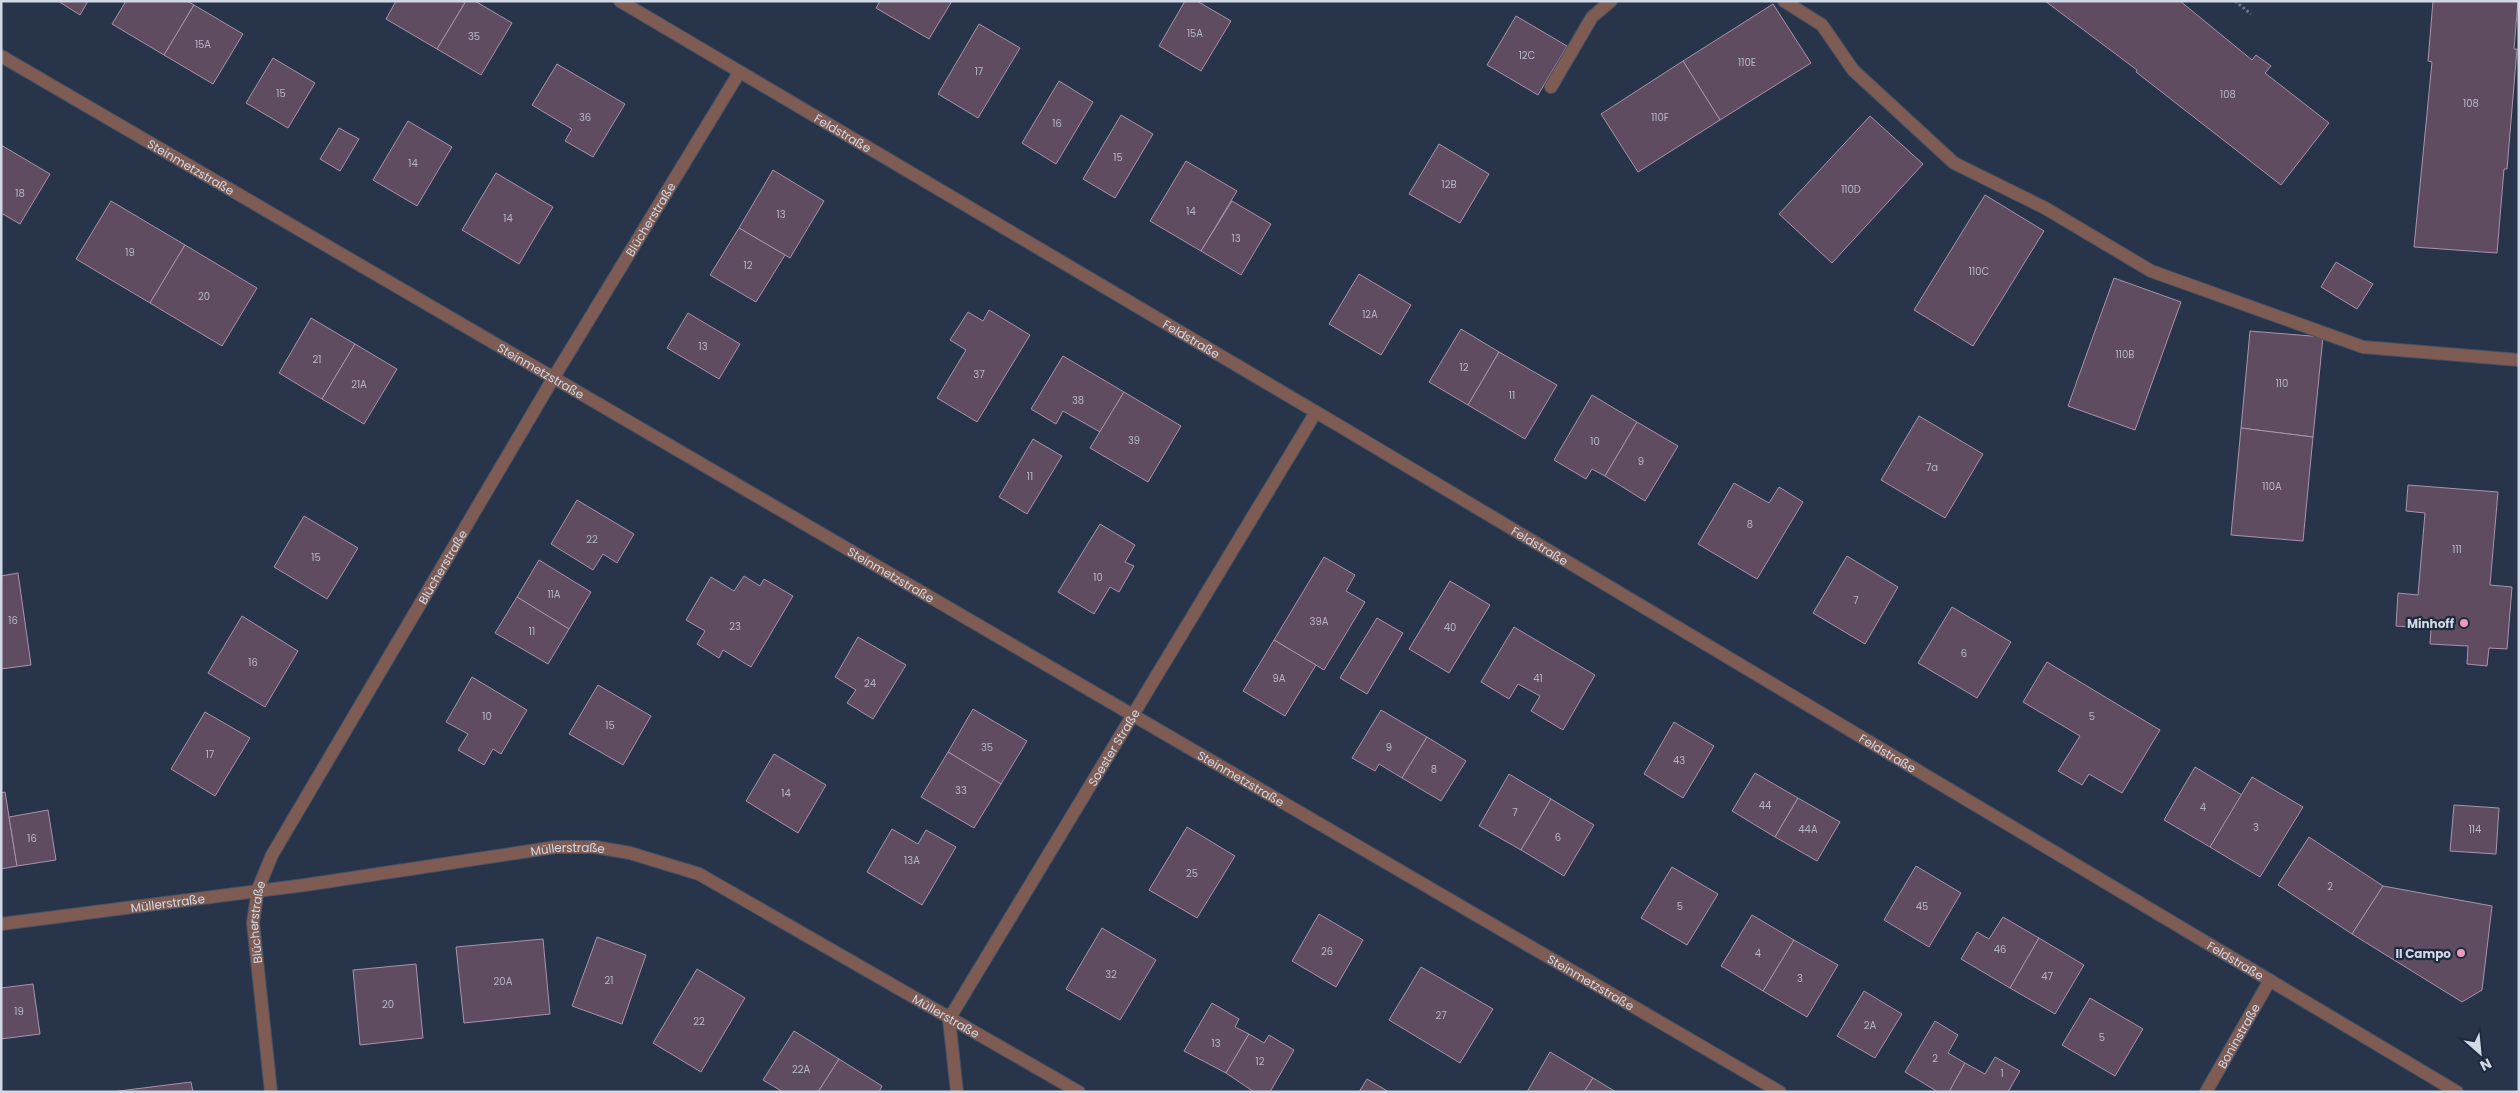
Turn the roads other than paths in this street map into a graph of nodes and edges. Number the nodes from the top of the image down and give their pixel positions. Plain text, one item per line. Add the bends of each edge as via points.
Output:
1 (620, 1) edge
2 (1611, 1) edge
3 (1784, 1) edge
4 (1, 56) edge
5 (739, 72) junction
6 (1551, 87) dead end
7 (2519, 360) edge
8 (554, 377) junction
9 (1316, 412) junction
10 (1133, 715) junction
11 (258, 889) junction
12 (1, 924) edge
13 (2270, 980) junction
14 (949, 1019) junction
15 (271, 1092) edge
16 (958, 1092) edge
17 (1079, 1092) edge
18 (1780, 1092) edge
19 (2206, 1092) edge
20 (2457, 1092) edge

1 - 5 street, Feldstraße
2 - 6 street via 1592,17
3 - 7 street via 1822,26 1853,70 1954,163 2045,208 2151,271 2362,347
4 - 8 street, Steinmetzstraße
5 - 8 street, Blücherstraße
5 - 9 street, Feldstraße
8 - 10 street, Steinmetzstraße
8 - 11 street, Blücherstraße via 272,855
9 - 10 street, Soester Straße
9 - 13 street, Feldstraße
10 - 14 street, Soester Straße
10 - 18 street, Steinmetzstraße
11 - 12 street, Müllerstraße
11 - 14 street, Müllerstraße via 556,847 595,846 663,861 699,874
11 - 15 street, Blücherstraße via 253,923
13 - 19 street, Boninstraße
13 - 20 street, Feldstraße
14 - 16 street
14 - 17 street, Müllerstraße

